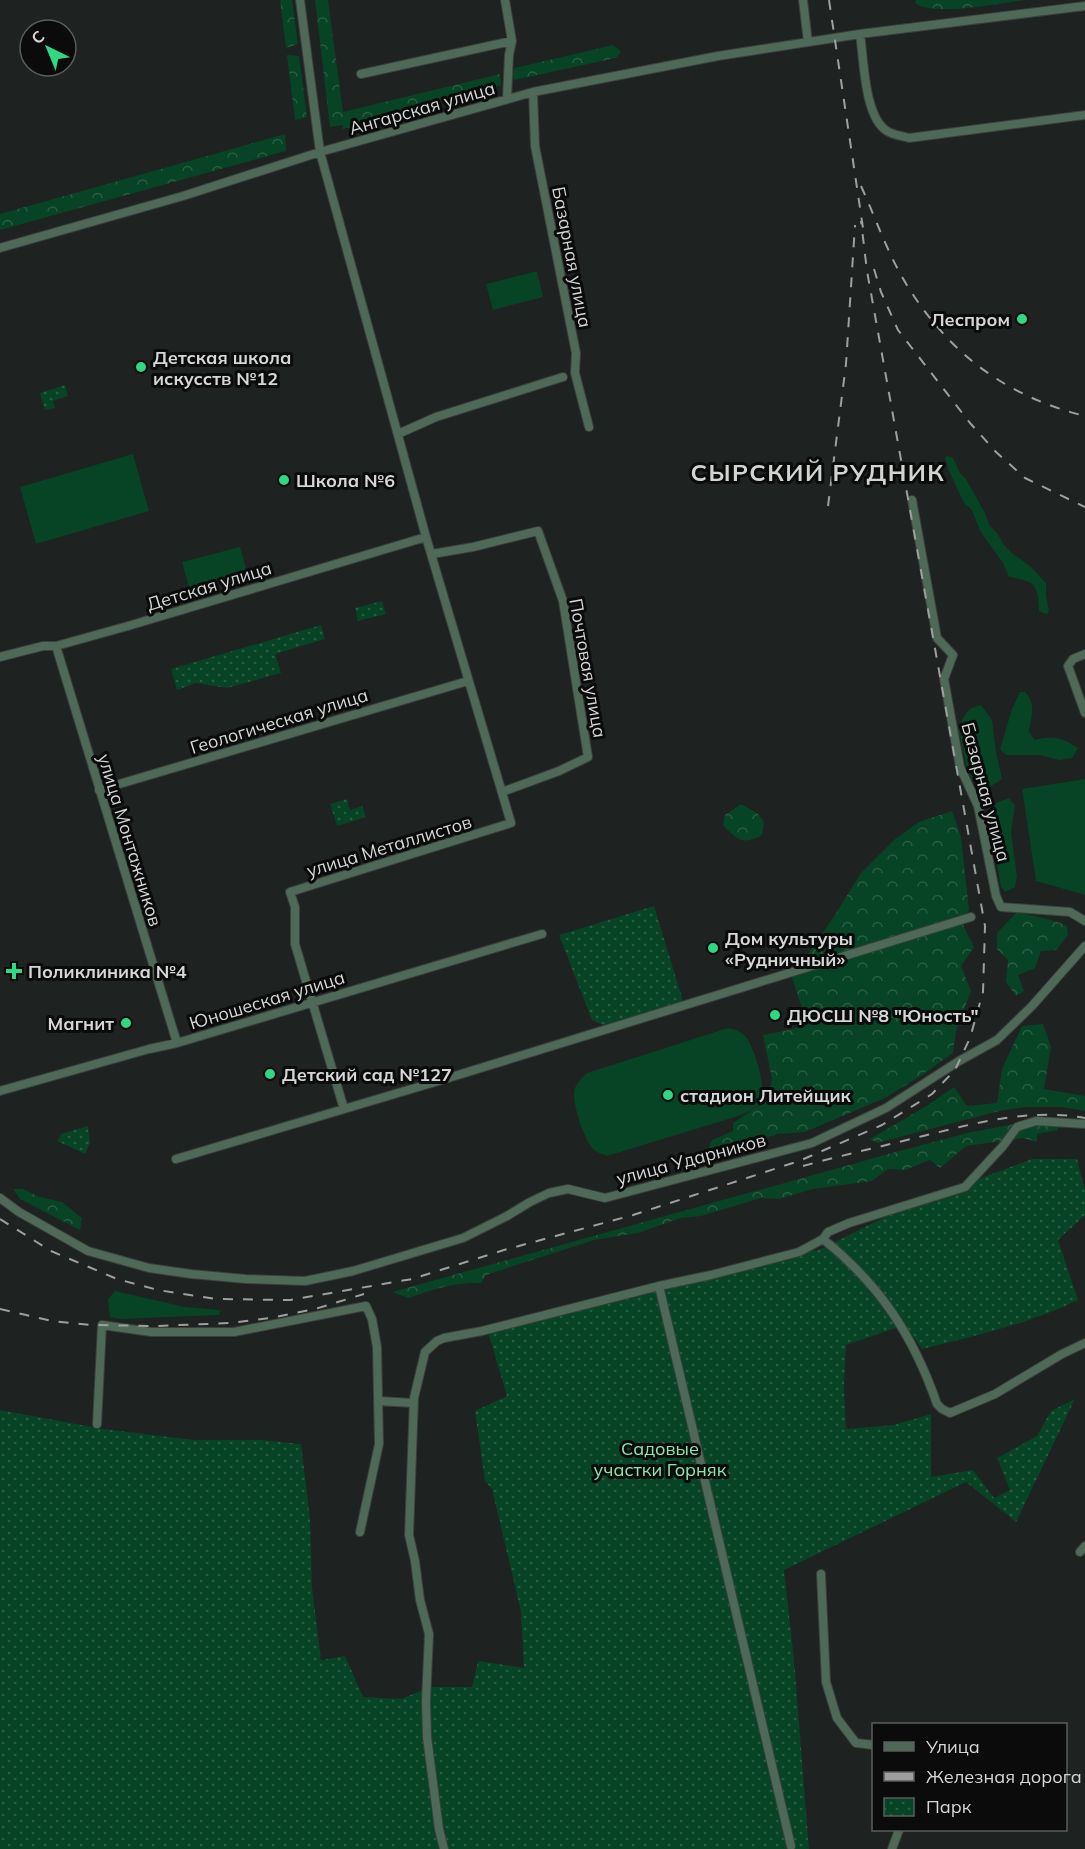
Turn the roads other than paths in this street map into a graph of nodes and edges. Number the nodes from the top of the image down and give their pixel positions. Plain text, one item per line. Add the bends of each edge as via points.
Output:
1 (300, 0) edge
2 (505, 0) edge
3 (803, 0) edge
4 (1085, 6) edge
5 (860, 34) junction
6 (512, 41) junction
7 (808, 42) junction
8 (361, 75) dead end
9 (532, 92) junction
10 (507, 99) junction
11 (1085, 115) edge
12 (320, 152) junction
13 (0, 248) edge
14 (563, 377) dead end
15 (590, 426) dead end
16 (398, 434) junction
17 (912, 500) dead end
18 (426, 537) junction
19 (432, 554) junction
20 (56, 646) junction
21 (1085, 654) edge
22 (0, 657) edge
23 (468, 681) junction
24 (1085, 713) edge
25 (99, 790) junction
26 (502, 792) junction
27 (971, 917) dead end
28 (1085, 921) edge
29 (542, 934) dead end
30 (1085, 946) edge
31 (312, 1003) junction
32 (177, 1043) junction
33 (0, 1091) edge
34 (344, 1109) junction
35 (1085, 1124) edge
36 (176, 1159) dead end
37 (0, 1198) edge
38 (823, 1239) junction
39 (659, 1286) junction
40 (1085, 1343) edge
41 (379, 1401) junction
42 (413, 1403) junction
43 (97, 1424) dead end
44 (360, 1532) dead end
45 (820, 1574) dead end
46 (872, 1745) edge
47 (899, 1831) edge
48 (791, 1846) dead end
49 (444, 1849) edge
50 (892, 1849) edge

1 - 12 street
2 - 6 street
3 - 7 street
4 - 5 street, Ангарская улица
5 - 7 street, Ангарская улица
5 - 11 street via 870,105 875,119 886,131 909,138
6 - 8 street
6 - 10 street
7 - 9 street, Ангарская улица
9 - 10 street, Ангарская улица
9 - 15 street, Базарная улица via 535,146 576,353 575,373
10 - 12 street, Ангарская улица
12 - 13 street, Ангарская улица
12 - 16 street
14 - 16 street via 436,417
16 - 18 street
17 - 28 street, Базарная улица via 937,639 953,655 944,679 960,767 978,806 996,896 1001,907 1070,912
18 - 19 street
18 - 20 street, Детская улица
19 - 23 street
19 - 26 street, Почтовая улица via 538,531 563,601 588,757
20 - 22 street, Детская улица
20 - 25 street, улица Монтажников
21 - 24 street via 1068,666
23 - 25 street, Геологическая улица
23 - 26 street
25 - 32 street, улица Монтажников
26 - 31 street, улица Металлистов via 511,823 291,892 295,944
27 - 34 street
29 - 31 street, Юношеская улица
30 - 37 street, улица Ударников via 997,1040 886,1108 812,1143 606,1198 568,1189 549,1193 463,1238 353,1271 305,1281 149,1268 88,1251
31 - 32 street, Юношеская улица
31 - 34 street
32 - 33 street, Юношеская улица
34 - 36 street
35 - 38 street via 1036,1121 1017,1127 965,1187 849,1223 828,1232
38 - 39 street via 799,1252
38 - 40 street via 852,1263 892,1310 920,1359 937,1404 950,1413 995,1394
39 - 42 street via 437,1341 426,1352
39 - 48 street
41 - 42 street
41 - 43 street via 377,1347 366,1306 234,1332 150,1332 102,1326
41 - 44 street via 379,1444
42 - 49 street via 409,1535 429,1634 427,1737
45 - 46 street via 826,1682 834,1709 856,1743
47 - 50 street

